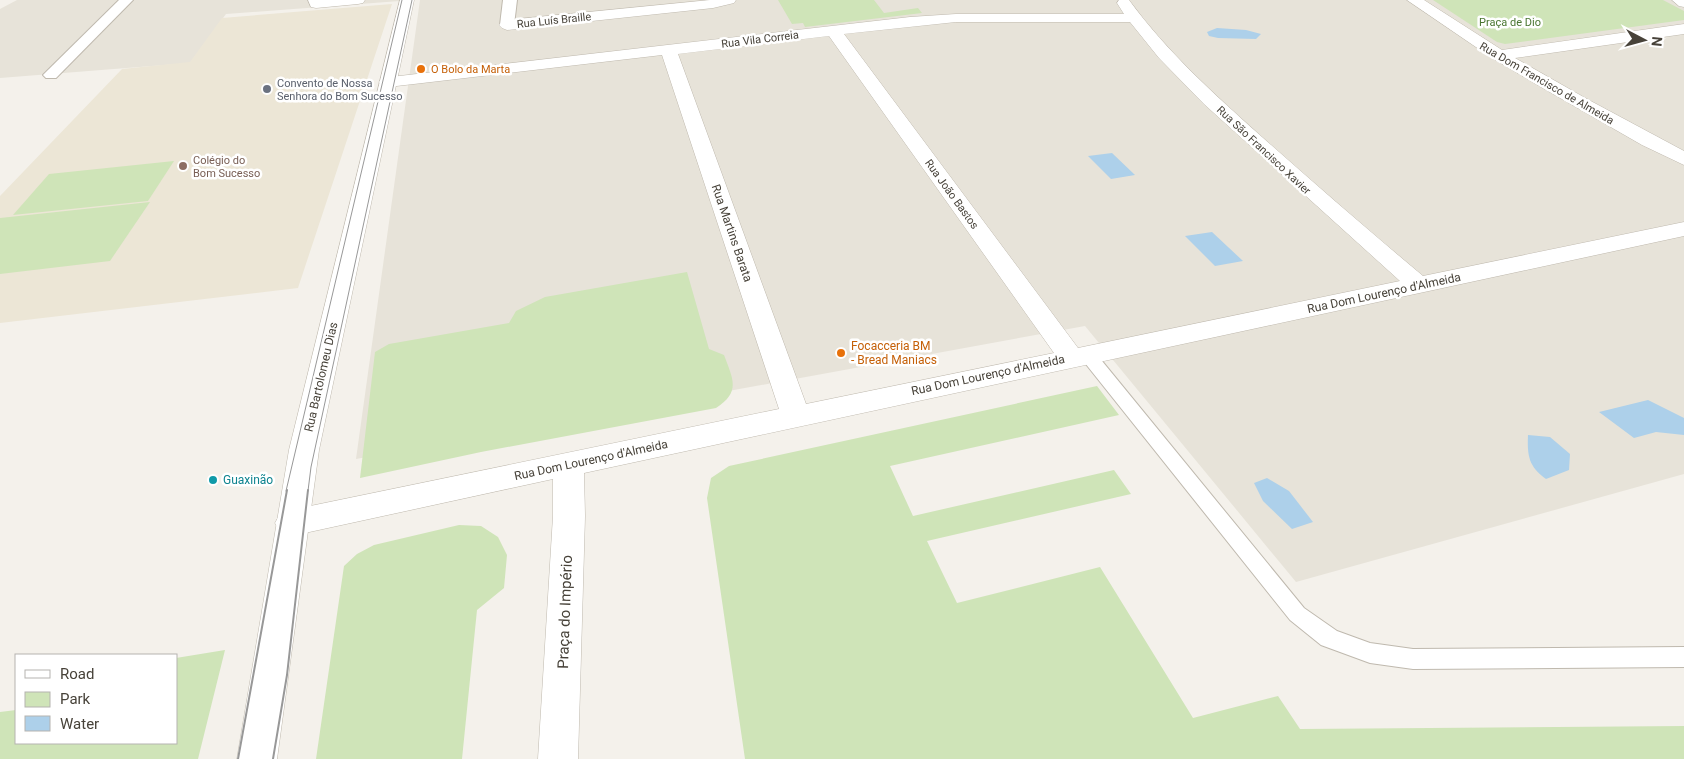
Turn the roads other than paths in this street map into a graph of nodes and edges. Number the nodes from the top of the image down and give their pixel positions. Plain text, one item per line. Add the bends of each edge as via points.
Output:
1 (126, 0) edge
2 (358, 0) edge
3 (407, 0) edge
4 (510, 0) edge
5 (729, 0) edge
6 (1122, 0) edge
7 (1414, 0) edge
8 (1679, 0) edge
9 (316, 2) edge
10 (1684, 3) edge
11 (601, 15) junction
12 (1134, 18) junction
13 (507, 25) joint
14 (1684, 29) edge
15 (833, 30) junction
16 (668, 49) junction
17 (1498, 55) junction
18 (612, 56) junction
19 (51, 75) dead end
20 (388, 82) junction
21 (1684, 159) edge
22 (1684, 229) edge
23 (1420, 286) junction
24 (1079, 356) junction
25 (796, 417) junction
26 (568, 464) junction
27 (291, 523) junction
28 (1684, 657) edge
29 (257, 759) edge
30 (558, 759) edge

1 - 19 street
2 - 9 street
3 - 20 street, Rua Bartolomeu Dias
4 - 13 street
5 - 11 street, Rua Luís Braille
6 - 12 street, Rua São Francisco Xavier
7 - 17 street, Rua Dom Francisco de Almeida
8 - 10 street
11 - 13 street, Rua Luís Braille
11 - 18 street, Rua Luís Braille
12 - 15 street, Rua Vila Correia via 956,18
12 - 23 street, Rua São Francisco Xavier via 1180,72 1318,199
14 - 17 street
15 - 16 street, Rua Vila Correia
15 - 24 street, Rua João Bastos
16 - 18 street, Rua Vila Correia
16 - 25 street, Rua Martins Barata
17 - 21 street, Rua Dom Francisco de Almeida
18 - 20 street, Rua Vila Correia
20 - 27 street, Rua Bartolomeu Dias via 304,450
22 - 23 street, Rua Dom Lourenço d'Almeida
23 - 24 street, Rua Dom Lourenço d'Almeida
24 - 25 street, Rua Dom Lourenço d'Almeida
24 - 28 lane via 1297,614 1330,638 1370,653 1413,659
25 - 26 street, Rua Dom Lourenço d'Almeida
26 - 27 street, Rua Dom Lourenço d'Almeida
26 - 30 street, Praça do Império
27 - 29 street, Rua Bartolomeu Dias via 272,675

